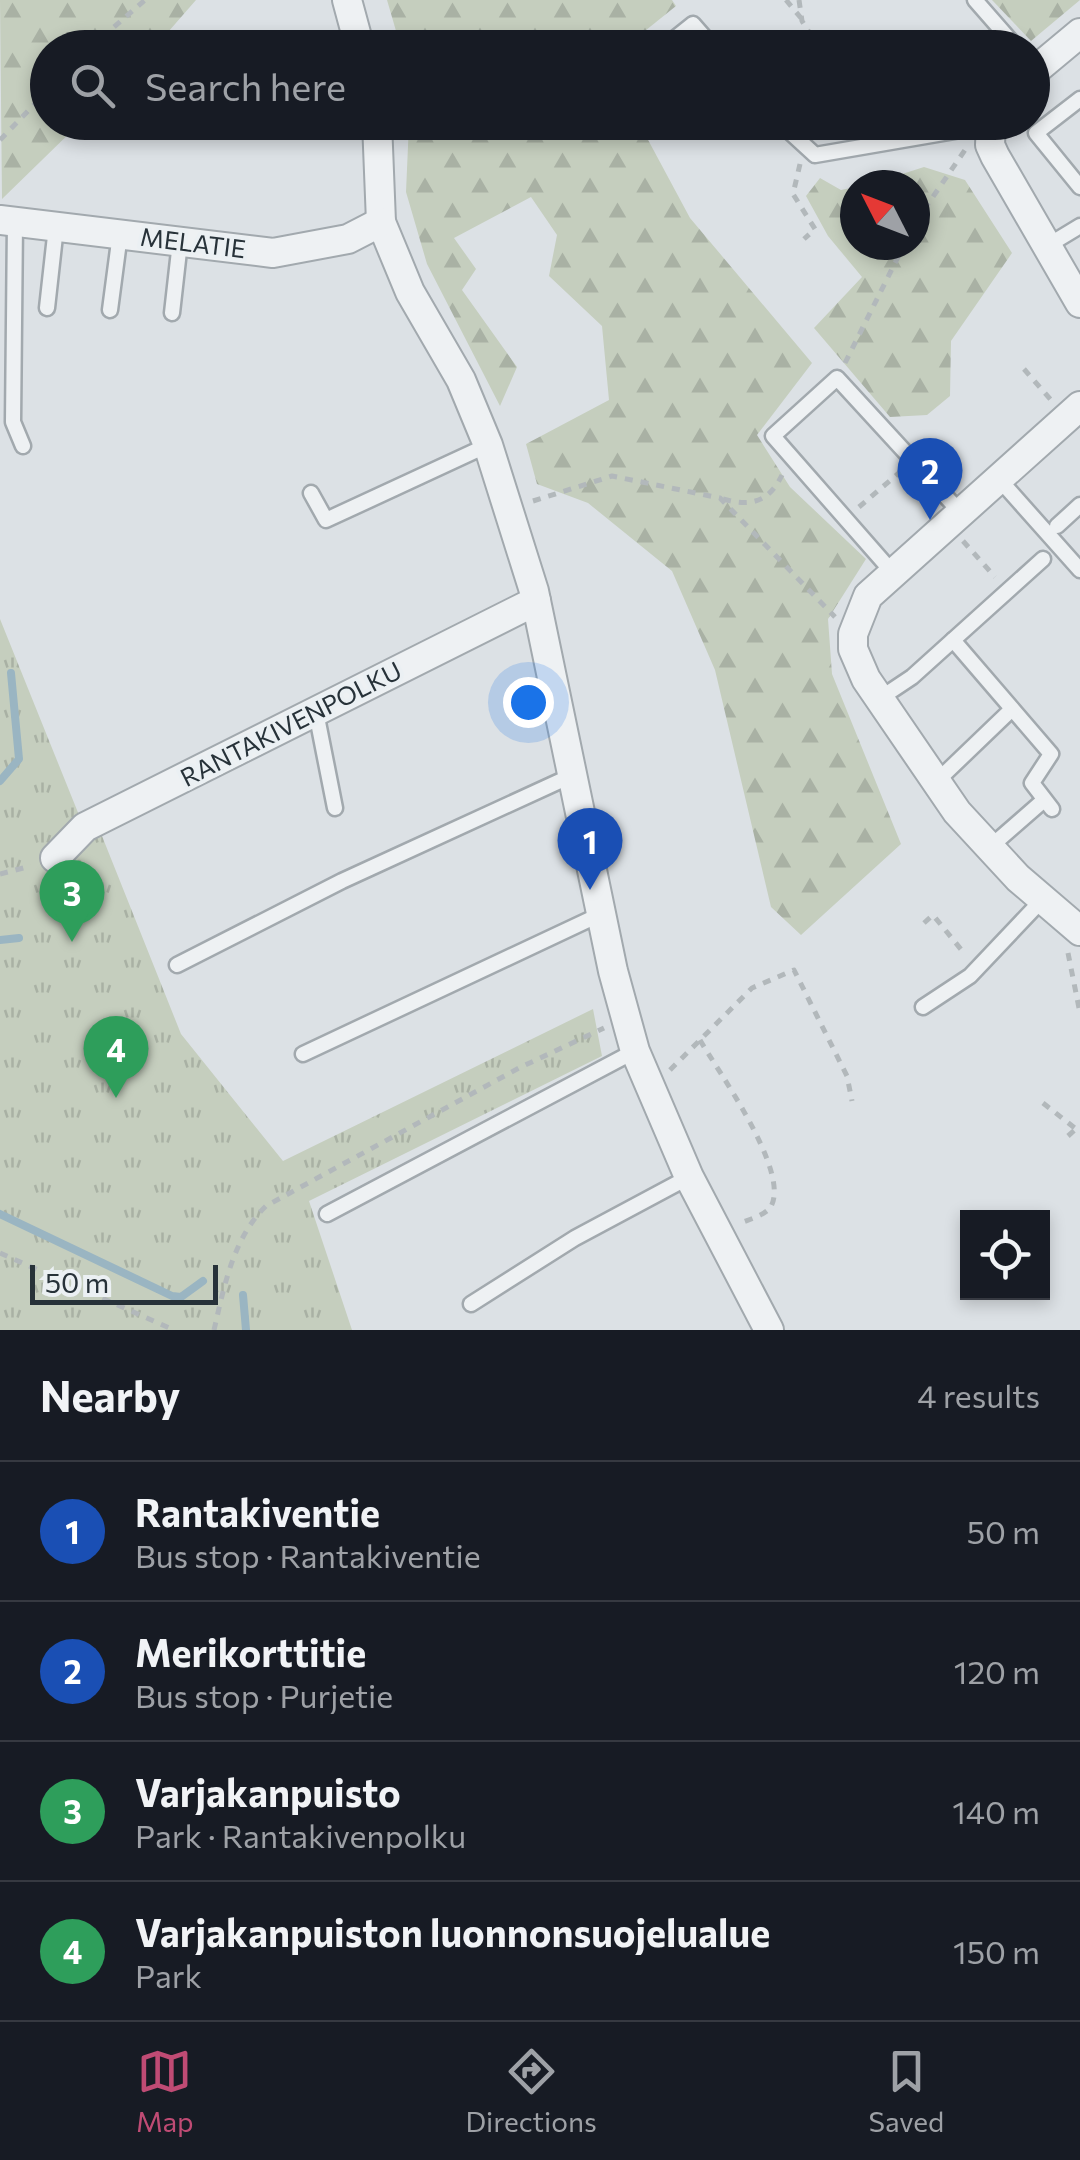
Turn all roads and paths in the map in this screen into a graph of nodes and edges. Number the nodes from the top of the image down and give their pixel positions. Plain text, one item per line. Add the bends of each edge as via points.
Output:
1 (145, 0) edge
2 (348, 0) edge
3 (786, 0) edge
4 (799, 0) edge
5 (974, 0) edge
6 (802, 21) junction
7 (111, 30) edge
8 (356, 30) edge
9 (807, 30) edge
10 (1001, 30) edge
11 (1080, 32) edge
12 (1050, 56) edge
13 (1080, 99) edge
14 (30, 109) edge
15 (1050, 123) edge
16 (0, 140) edge
17 (378, 140) edge
18 (798, 140) edge
19 (887, 140) edge
20 (975, 140) edge
21 (989, 140) edge
22 (1041, 140) edge
23 (804, 146) junction
24 (1080, 187) edge
25 (930, 197) edge
26 (7, 221) edge
27 (382, 222) junction
28 (1080, 226) edge
29 (56, 227) junction
30 (120, 234) junction
31 (804, 239) dead end
32 (180, 242) junction
33 (1047, 246) junction
34 (897, 260) edge
35 (1080, 303) edge
36 (47, 308) dead end
37 (110, 310) dead end
38 (172, 314) dead end
39 (1024, 369) dead end
40 (838, 378) junction
41 (1046, 394) dead end
42 (1080, 406) edge
43 (488, 445) junction
44 (23, 446) dead end
45 (784, 447) junction
46 (913, 460) junction
47 (1000, 478) junction
48 (311, 493) dead end
49 (720, 498) junction
50 (526, 504) dead end
51 (1080, 505) edge
52 (845, 518) junction
53 (961, 526) junction
54 (1057, 526) dead end
55 (1043, 558) dead end
56 (1080, 570) edge
57 (894, 574) junction
58 (1008, 590) junction
59 (536, 601) junction
60 (846, 619) junction
61 (953, 640) junction
62 (879, 699) junction
63 (1012, 709) junction
64 (316, 712) junction
65 (573, 774) junction
66 (934, 784) junction
67 (336, 808) dead end
68 (989, 848) junction
69 (54, 858) dead end
70 (25, 869) dead end
71 (0, 874) edge
72 (1042, 900) junction
73 (601, 914) junction
74 (924, 922) dead end
75 (1072, 936) edge
76 (984, 962) junction
77 (177, 965) dead end
78 (923, 1008) dead end
79 (1080, 1013) edge
80 (625, 1018) junction
81 (700, 1040) junction
82 (635, 1051) junction
83 (304, 1054) dead end
84 (650, 1089) junction
85 (852, 1100) dead end
86 (1043, 1103) dead end
87 (1078, 1128) edge
88 (1068, 1136) dead end
89 (689, 1177) junction
90 (327, 1214) dead end
91 (717, 1234) junction
92 (0, 1252) edge
93 (471, 1304) dead end
94 (766, 1329) edge
95 (174, 1330) edge
96 (214, 1330) edge

1 - 7 path
2 - 8 street
3 - 6 path
4 - 6 path
5 - 10 lane
6 - 9 path
11 - 12 street
13 - 15 lane
14 - 16 path
17 - 27 street
18 - 23 lane
19 - 23 lane via 815,154
20 - 25 path
21 - 33 street
22 - 24 lane
23 - 31 path via 793,194 815,229
26 - 29 street, MELATIE
26 - 44 lane via 13,422
27 - 32 street, MELATIE via 348,240 274,253
27 - 43 street via 399,270 461,380
28 - 33 lane
29 - 30 street, MELATIE
29 - 36 lane
30 - 32 street, MELATIE
30 - 37 lane
32 - 38 lane
33 - 35 street
34 - 40 path
39 - 41 path
40 - 45 lane via 774,436
40 - 46 lane
42 - 47 street
43 - 48 lane via 326,520
43 - 59 street
45 - 49 path via 774,492 744,505
45 - 52 lane
46 - 52 path
46 - 53 lane
47 - 53 street
47 - 56 lane
49 - 50 path via 612,476
49 - 60 path
51 - 54 lane
52 - 57 lane
53 - 57 street
53 - 58 path
55 - 58 lane
57 - 60 street
58 - 61 lane
59 - 64 street, RANTAKIVENPOLKU
59 - 65 street
60 - 62 street
61 - 62 lane
61 - 63 lane
62 - 66 street
63 - 66 lane
63 - 68 lane via 1052,754 1032,783 1048,804
64 - 67 lane
64 - 69 street, RANTAKIVENPOLKU via 85,827
65 - 73 street
65 - 77 lane
66 - 68 street
68 - 72 street
70 - 71 path
72 - 75 street
72 - 76 lane
73 - 80 street
73 - 83 lane
74 - 76 path via 933,914 964,954
75 - 79 path
76 - 78 lane
80 - 82 street
80 - 96 path via 266,1206 228,1273
81 - 84 path
81 - 85 path via 752,988 794,970 847,1076
81 - 91 path via 766,1154 772,1203
82 - 84 street
82 - 90 lane
84 - 89 street
86 - 87 path
87 - 88 path
89 - 91 street
89 - 93 lane
91 - 94 street
92 - 95 path

